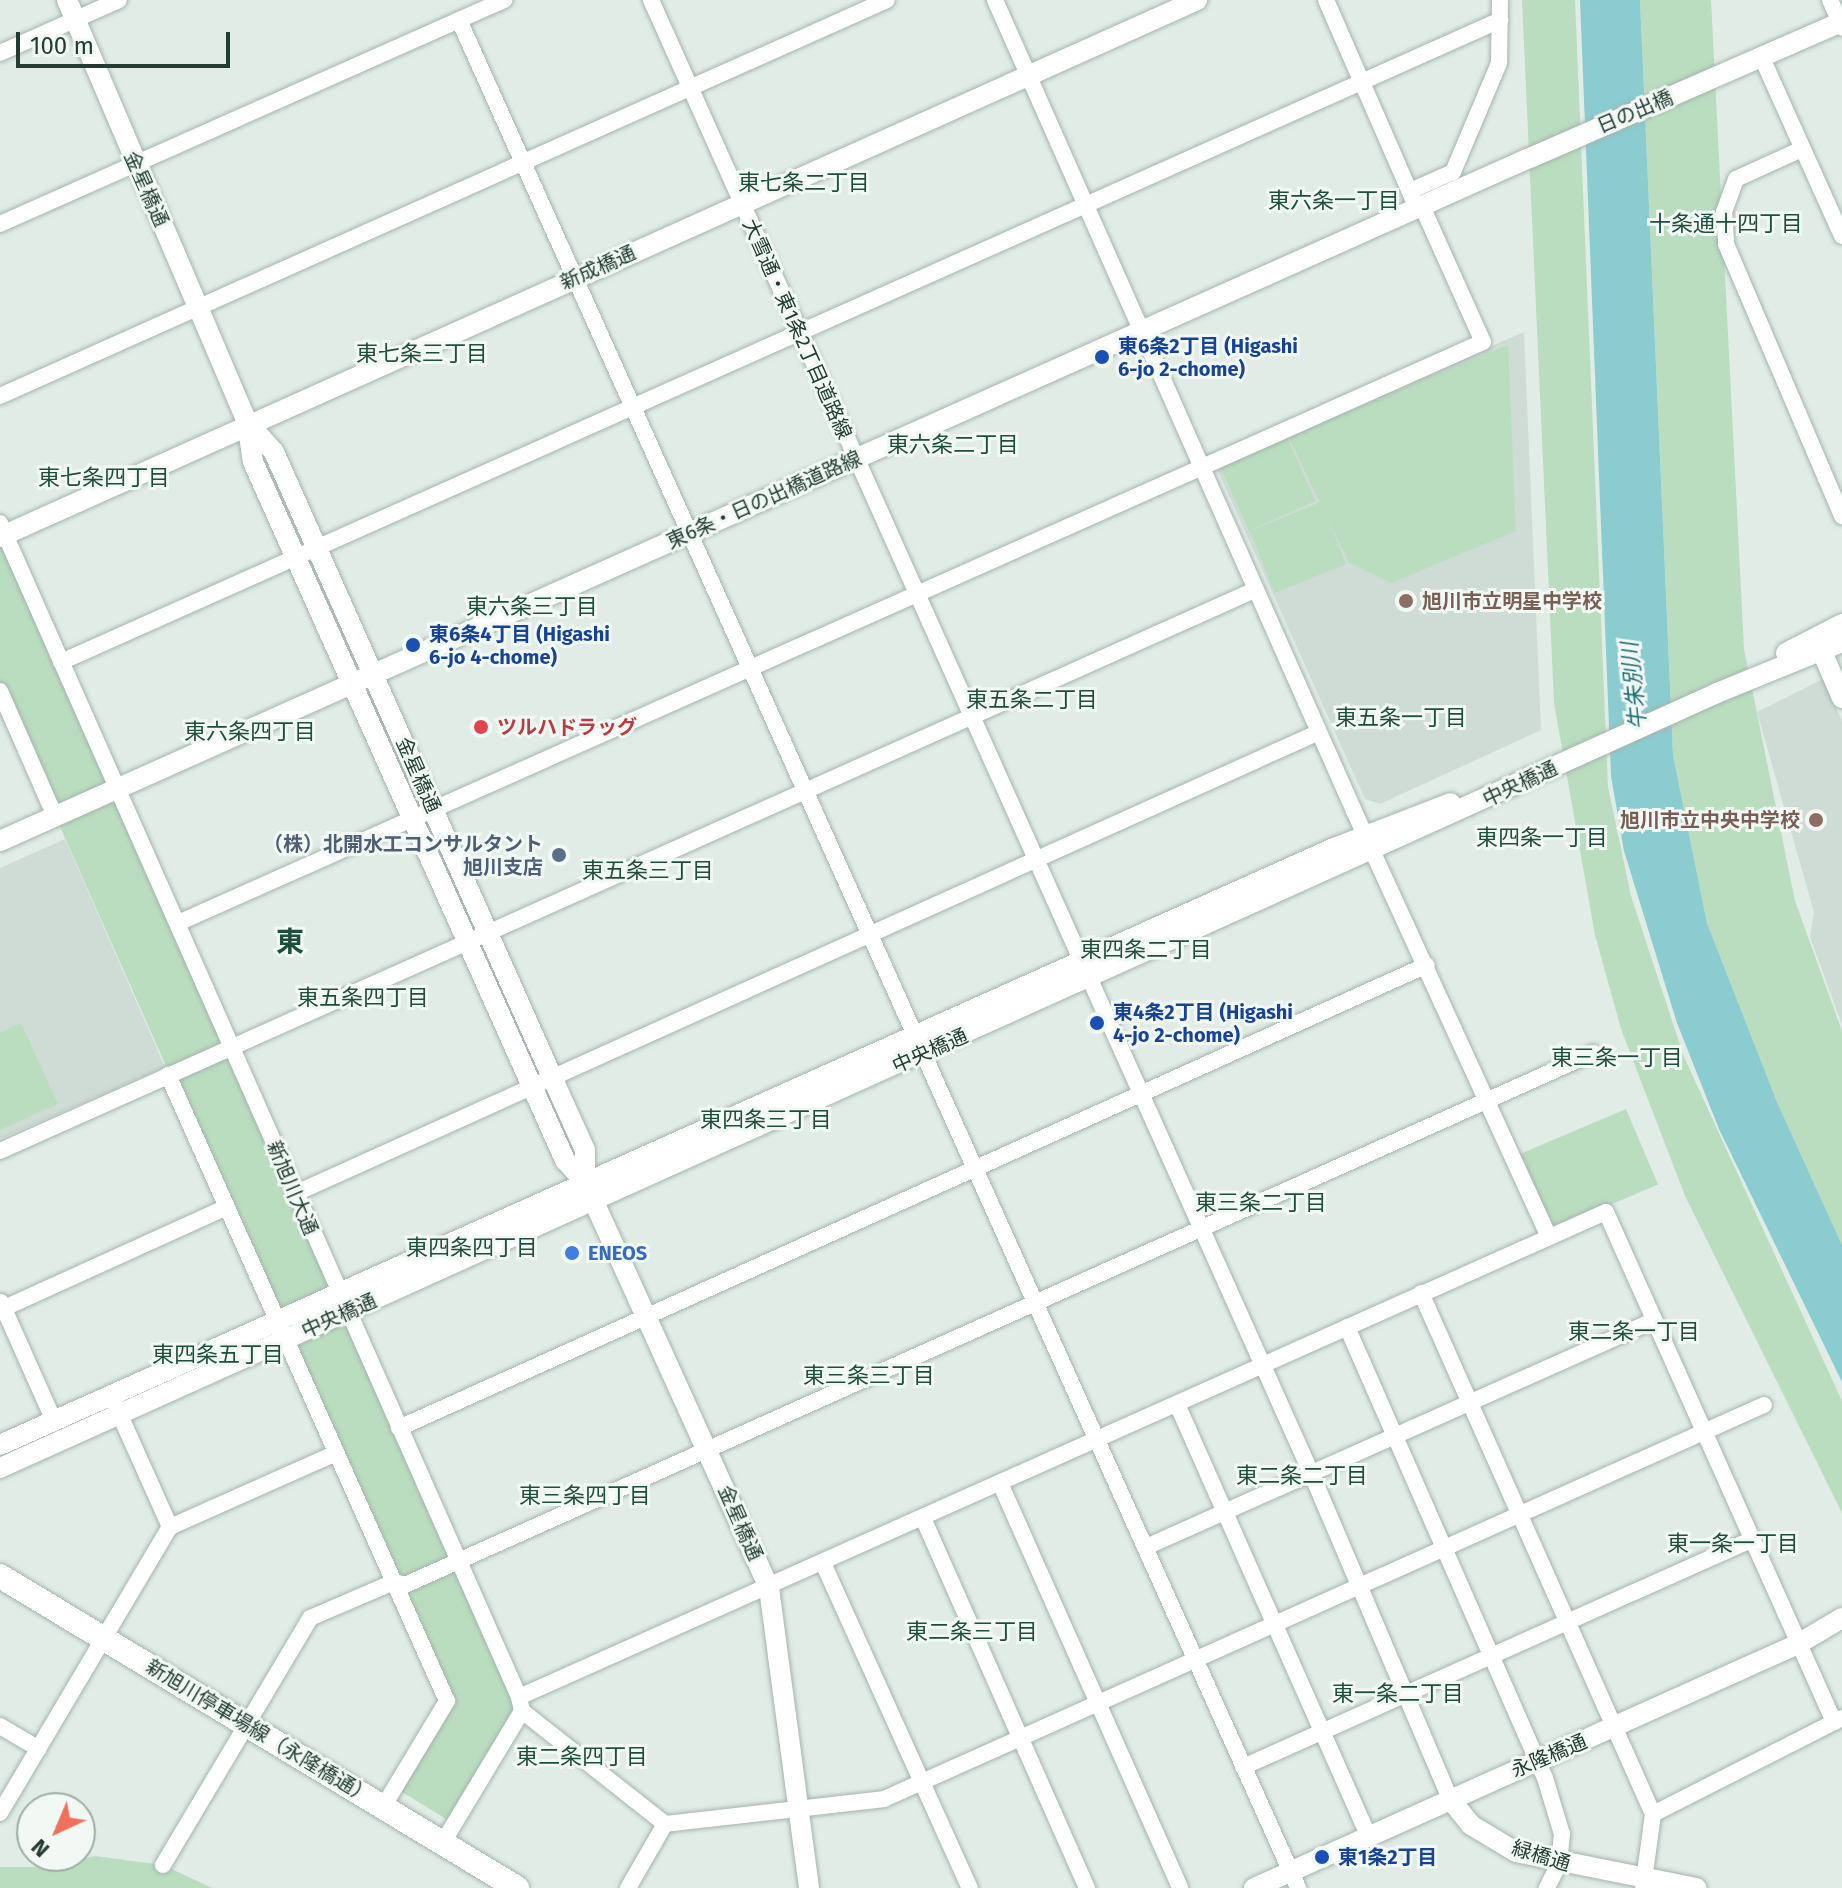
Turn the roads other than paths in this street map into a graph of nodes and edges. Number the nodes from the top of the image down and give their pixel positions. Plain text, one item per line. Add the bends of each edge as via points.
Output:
1 (67, 0) edge
2 (119, 0) edge
3 (504, 0) edge
4 (651, 0) edge
5 (887, 0) edge
6 (995, 0) edge
7 (1197, 0) edge
8 (1326, 0) edge
9 (1500, 0) edge
10 (1830, 0) edge
11 (76, 19) junction
12 (459, 20) junction
13 (1500, 20) junction
14 (1841, 24) edge
15 (0, 53) edge
16 (1752, 62) junction
17 (1028, 75) junction
18 (1362, 81) junction
19 (692, 87) junction
20 (1802, 149) junction
21 (1528, 158) joint
22 (523, 162) junction
23 (135, 164) junction
24 (1416, 201) junction
25 (741, 204) junction
26 (1087, 204) junction
27 (0, 224) edge
28 (1842, 236) edge
29 (576, 278) junction
30 (199, 307) junction
31 (1141, 331) junction
32 (800, 332) junction
33 (0, 396) edge
34 (634, 407) junction
35 (247, 422) junction
36 (856, 459) junction
37 (1200, 465) junction
38 (1842, 516) edge
39 (2, 532) edge
40 (691, 533) junction
41 (317, 549) junction
42 (296, 558) junction
43 (1255, 590) junction
44 (916, 592) junction
45 (1842, 624) edge
46 (1842, 642) edge
47 (1818, 643) junction
48 (61, 662) junction
49 (748, 669) junction
50 (373, 674) junction
51 (352, 683) junction
52 (0, 692) edge
53 (1842, 698) edge
54 (971, 716) junction
55 (1319, 732) junction
56 (118, 788) junction
57 (806, 790) junction
58 (433, 809) junction
59 (55, 816) junction
60 (413, 819) junction
61 (0, 841) edge
62 (1372, 842) junction
63 (1035, 860) junction
64 (178, 923) junction
65 (488, 932) junction
66 (870, 934) junction
67 (467, 941) junction
68 (1080, 960) junction
69 (1427, 965) junction
70 (1089, 980) junction
71 (914, 1034) junction
72 (232, 1047) junction
73 (1593, 1053) dead end
74 (923, 1055) junction
75 (168, 1075) junction
76 (552, 1077) junction
77 (532, 1086) junction
78 (1141, 1094) junction
79 (1488, 1101) junction
80 (0, 1151) edge
81 (974, 1168) junction
82 (585, 1182) junction
83 (294, 1194) junction
84 (594, 1201) junction
85 (227, 1207) junction
86 (1200, 1228) junction
87 (1549, 1236) junction
88 (338, 1293) junction
89 (1421, 1293) junction
90 (1036, 1303) junction
91 (1, 1306) edge
92 (347, 1312) junction
93 (646, 1317) junction
94 (277, 1320) junction
95 (1655, 1320) junction
96 (1347, 1327) junction
97 (286, 1340) junction
98 (1262, 1365) junction
99 (110, 1395) junction
100 (1469, 1403) junction
101 (1177, 1404) junction
102 (1764, 1405) dead end
103 (119, 1414) junction
104 (54, 1421) junction
105 (399, 1428) junction
106 (1704, 1431) junction
107 (1396, 1436) junction
108 (1096, 1439) junction
109 (0, 1445) edge
110 (707, 1450) junction
111 (336, 1453) junction
112 (0, 1468) edge
113 (1312, 1475) junction
114 (1000, 1483) junction
115 (1223, 1512) junction
116 (1520, 1513) junction
117 (923, 1518) junction
118 (170, 1527) junction
119 (1753, 1539) junction
120 (1444, 1545) junction
121 (1146, 1547) junction
122 (458, 1561) junction
123 (823, 1563) junction
124 (0, 1576) edge
125 (394, 1582) junction
126 (1359, 1583) junction
127 (769, 1588) junction
128 (1842, 1618) edge
129 (1274, 1621) junction
130 (1568, 1621) junction
131 (104, 1637) junction
132 (1798, 1644) junction
133 (1493, 1655) junction
134 (1193, 1658) junction
135 (1408, 1693) junction
136 (1098, 1702) junction
137 (520, 1704) junction
138 (1838, 1720) edge
139 (245, 1725) junction
140 (0, 1726) edge
141 (1617, 1727) junction
142 (1323, 1731) junction
143 (1023, 1736) junction
144 (39, 1749) junction
145 (1538, 1762) junction
146 (1243, 1767) junction
147 (922, 1782) junction
148 (1450, 1799) junction
149 (383, 1807) junction
150 (799, 1808) junction
151 (0, 1813) edge
152 (1653, 1814) junction
153 (665, 1824) junction
154 (1368, 1836) junction
155 (442, 1844) junction
156 (1559, 1864) junction
157 (163, 1865) dead end
158 (1294, 1880) edge
159 (1644, 1883) edge
160 (517, 1888) edge
161 (628, 1888) edge
162 (809, 1888) edge
163 (970, 1888) edge
164 (1087, 1888) edge
165 (1180, 1888) edge
166 (1254, 1888) edge
167 (1547, 1888) edge
168 (1696, 1888) edge

1 - 11 street, 金星橋通
2 - 11 street
3 - 12 street
4 - 19 street, 大雪通・東1条2丁目道路線
5 - 19 street
6 - 17 street
7 - 17 street, 新成橋通
8 - 18 street
9 - 13 street
10 - 14 street
11 - 15 street
11 - 23 street, 金星橋通
12 - 22 street
12 - 23 street
13 - 18 street
13 - 24 street via 1499,63 1453,172
14 - 16 street
16 - 20 street
16 - 21 street, 日の出橋
17 - 25 street, 新成橋通
17 - 26 street
18 - 24 street
18 - 26 street
19 - 22 street
19 - 25 street, 大雪通・東1条2丁目道路線
20 - 28 street
20 - 38 street via 1736,179 1724,212 1726,244
21 - 24 street, 東6条・日の出橋道路線
22 - 29 street
22 - 30 street
23 - 27 street
23 - 30 street, 金星橋通
24 - 31 street, 東6条・日の出橋道路線
24 - 37 street via 1483,342
25 - 29 street, 新成橋通
25 - 32 street, 大雪通・東1条2丁目道路線
26 - 31 street
26 - 32 street
29 - 34 street
29 - 35 street, 新成橋通
30 - 33 street
30 - 35 street, 金星橋通
31 - 36 street, 東6条・日の出橋道路線
31 - 37 street
32 - 34 street
32 - 36 street, 大雪通・東1条2丁目道路線
34 - 40 street
34 - 41 street
35 - 39 street, 新成橋通
35 - 41 street, 金星橋通 via 274,452
35 - 42 street, 金星橋通 via 253,462
36 - 40 street, 東6条・日の出橋道路線
36 - 44 street, 大雪通・東1条2丁目道路線
37 - 43 street
37 - 44 street
39 - 48 street, 新旭川大通
40 - 49 street
40 - 50 street, 東6条・日の出橋道路線
41 - 42 street
41 - 50 street, 金星橋通
42 - 48 street
42 - 51 street, 金星橋通
43 - 54 street
43 - 55 street
44 - 49 street
44 - 54 street, 大雪通・東1条2丁目道路線
45 - 47 street
46 - 47 street
47 - 53 street
47 - 62 street, 中央橋通 via 1568,762
48 - 56 street, 新旭川大通
49 - 57 street
49 - 58 street
50 - 51 street, 東6条・日の出橋道路線
50 - 58 street, 金星橋通
51 - 56 street, 東6条・日の出橋道路線
51 - 60 street, 金星橋通
52 - 59 street
54 - 57 street
54 - 63 street, 大雪通・東1条2丁目道路線
55 - 62 street
55 - 63 street
56 - 59 street, 東6条・日の出橋道路線
56 - 64 street, 新旭川大通
57 - 65 street
57 - 66 street
58 - 60 street
58 - 65 street, 金星橋通
59 - 61 street, 東6条・日の出橋道路線
60 - 64 street
60 - 67 street, 金星橋通
62 - 68 street, 中央橋通
62 - 69 street
62 - 70 street, 中央橋通
63 - 66 street
63 - 68 street, 大雪通・東1条2丁目道路線
64 - 72 street, 新旭川大通
65 - 67 street
65 - 76 street, 金星橋通
66 - 71 street
66 - 76 street
67 - 72 street
67 - 77 street, 金星橋通
68 - 70 street, 大雪通・東1条2丁目道路線
68 - 71 street, 中央橋通
69 - 78 street
69 - 79 street
70 - 74 street, 中央橋通
70 - 78 street, 大雪通・東1条2丁目道路線
71 - 74 street
71 - 82 street, 中央橋通
72 - 75 street
72 - 83 street, 新旭川大通
73 - 79 street
74 - 81 street
74 - 84 street, 中央橋通
75 - 80 street
75 - 85 street
76 - 77 street
76 - 82 street, 金星橋通 via 585,1150
77 - 82 street, 金星橋通 via 565,1160
77 - 83 street
78 - 81 street
78 - 86 street, 大雪通・東1条2丁目道路線
79 - 86 street
79 - 87 street
81 - 90 street
81 - 93 street
82 - 84 street, 金星橋通
82 - 88 street, 中央橋通
83 - 88 street, 新旭川大通
84 - 92 street, 中央橋通
84 - 93 street, 金星橋通
85 - 91 street
85 - 94 street
86 - 90 street
86 - 98 street, 大雪通・東1条2丁目道路線
87 - 89 street
87 - 95 street via 1606,1212
88 - 92 street, 新旭川大通
88 - 94 street, 中央橋通
89 - 96 street
89 - 100 street
90 - 108 street
90 - 110 street
91 - 104 street
92 - 97 street, 中央橋通
92 - 105 street, 新旭川大通
93 - 105 street
93 - 110 street, 金星橋通
94 - 97 street
94 - 99 street, 中央橋通
95 - 100 street
95 - 106 street
96 - 98 street
96 - 107 street
97 - 103 street, 中央橋通
97 - 111 street
98 - 101 street
98 - 113 street, 大雪通・東1条2丁目道路線
99 - 103 street
99 - 104 street, 中央橋通
100 - 107 street
100 - 116 street
101 - 108 street
101 - 115 street
102 - 106 street
103 - 112 street, 中央橋通
103 - 118 street
104 - 109 street, 中央橋通
105 - 122 street, 新旭川大通
106 - 116 street
106 - 119 street
107 - 113 street
107 - 120 street
108 - 114 street
108 - 121 street
110 - 122 street
110 - 127 street, 金星橋通
111 - 118 street
111 - 125 street
113 - 115 street
113 - 126 street, 大雪通・東1条2丁目道路線
114 - 117 street
114 - 136 street
115 - 121 street
115 - 129 street
116 - 120 street
116 - 130 street
117 - 123 street
117 - 143 street
118 - 131 street
119 - 130 street
119 - 132 street
120 - 126 street
120 - 133 street
121 - 134 street
122 - 125 street via 405,1585
122 - 137 street, 新旭川大通
123 - 127 street
123 - 147 street
124 - 131 main road, 新旭川停車場線（永隆橋通）
125 - 139 street via 310,1618
125 - 149 street via 447,1701
126 - 129 street
126 - 135 street, 大雪通・東1条2丁目道路線
127 - 137 street
127 - 150 street, 金星橋通
128 - 132 street, 永隆橋通
129 - 134 street
129 - 142 street
130 - 133 street
130 - 141 street
131 - 139 main road, 新旭川停車場線（永隆橋通）
131 - 144 street
132 - 138 street
132 - 141 street, 永隆橋通
133 - 135 street
133 - 145 street
134 - 136 street
134 - 146 street
135 - 142 street
135 - 148 street, 大雪通・東1条2丁目道路線
136 - 143 street
136 - 165 street
137 - 153 street
137 - 155 street
138 - 152 street
139 - 149 main road, 新旭川停車場線（永隆橋通）
139 - 157 street
140 - 144 street
141 - 145 street, 永隆橋通
141 - 152 street
142 - 146 street
142 - 154 street
143 - 147 street
143 - 164 street
144 - 151 street
145 - 148 street, 永隆橋通
145 - 156 street via 1562,1834
146 - 158 street
147 - 150 street via 884,1799
147 - 163 street
148 - 154 street, 永隆橋通
148 - 156 street, 緑橋通 via 1491,1839
149 - 155 main road, 新旭川停車場線（永隆橋通）
150 - 153 street
150 - 162 street, 金星橋通
152 - 159 street
153 - 161 street
154 - 158 street, 永隆橋通
155 - 160 main road, 新旭川停車場線（永隆橋通）
156 - 159 street, 緑橋通
156 - 167 street
158 - 166 street, 永隆橋通
159 - 168 street, 緑橋通

